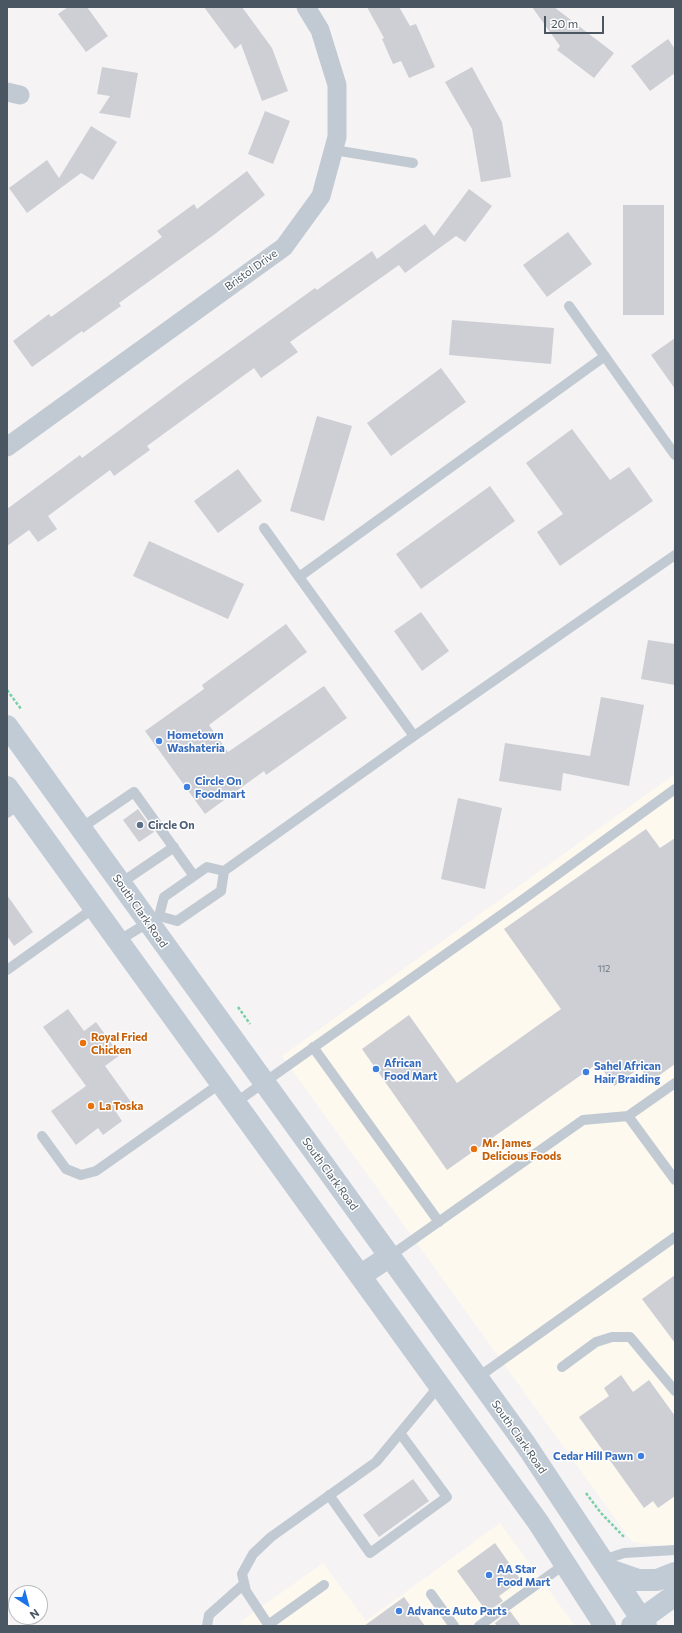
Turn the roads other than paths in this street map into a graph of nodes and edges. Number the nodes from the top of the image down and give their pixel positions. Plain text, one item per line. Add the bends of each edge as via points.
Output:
1 (306, 7) edge
2 (334, 150) junction
3 (413, 163) dead end
4 (568, 306) dead end
5 (605, 356) junction
6 (9, 441) edge
7 (675, 455) edge
8 (264, 528) dead end
9 (675, 555) edge
10 (299, 577) junction
11 (7, 726) edge
12 (414, 736) junction
13 (675, 789) edge
14 (11, 801) edge
15 (81, 828) junction
16 (174, 847) junction
17 (224, 871) junction
18 (194, 876) junction
19 (121, 883) junction
20 (94, 908) junction
21 (153, 919) junction
22 (118, 941) junction
23 (7, 970) edge
24 (313, 1047) junction
25 (264, 1082) junction
26 (221, 1083) junction
27 (675, 1083) edge
28 (235, 1103) junction
29 (628, 1116) junction
30 (42, 1136) dead end
31 (675, 1180) edge
32 (439, 1222) junction
33 (675, 1237) edge
34 (390, 1256) junction
35 (360, 1276) junction
36 (562, 1367) dead end
37 (476, 1378) junction
38 (675, 1392) edge
39 (444, 1393) junction
40 (400, 1433) junction
41 (329, 1495) junction
42 (675, 1550) edge
43 (565, 1564) junction
44 (606, 1565) junction
45 (675, 1573) edge
46 (244, 1584) junction
47 (324, 1585) dead end
48 (431, 1594) dead end
49 (675, 1595) edge
50 (640, 1624) edge
51 (268, 1625) edge
52 (207, 1626) edge
53 (454, 1626) edge
54 (479, 1626) edge
55 (605, 1626) edge

1 - 2 street, Bristol Drive via 320,30 337,85 338,137
2 - 3 lane
2 - 6 street, Bristol Drive via 321,196 284,246
4 - 5 lane
5 - 7 lane
5 - 10 lane
8 - 10 lane
9 - 12 lane
10 - 12 lane
11 - 15 main road, South Clark Road
12 - 17 lane
13 - 24 lane
14 - 20 main road
15 - 16 lane via 134,792
15 - 19 main road, South Clark Road
16 - 18 lane
16 - 19 lane
17 - 18 lane via 207,867
17 - 21 lane via 221,891 178,921
18 - 21 lane via 164,897
19 - 21 main road, South Clark Road
20 - 22 main road
20 - 23 lane
21 - 22 lane
21 - 25 main road, South Clark Road
22 - 26 main road
24 - 25 lane
24 - 32 lane
25 - 28 lane
25 - 34 main road, South Clark Road
26 - 28 main road
26 - 30 lane via 96,1171 81,1175 66,1169
27 - 29 lane
28 - 35 main road
29 - 31 lane
29 - 32 lane via 583,1120
32 - 34 lane
33 - 37 lane
34 - 35 main road
34 - 37 main road, South Clark Road
35 - 39 main road
36 - 38 lane via 596,1342 630,1337
37 - 39 main road
37 - 44 main road, South Clark Road via 526,1446
39 - 40 lane
39 - 43 main road via 538,1522
40 - 41 lane via 376,1462
40 - 41 lane via 447,1497 370,1553
41 - 46 lane via 271,1537 253,1554 242,1574
42 - 44 lane via 624,1553
43 - 54 lane
43 - 55 main road
44 - 45 main road via 638,1580 657,1580
44 - 50 main road, South Clark Road
46 - 51 lane
46 - 52 lane via 209,1615
47 - 51 lane
48 - 53 lane
49 - 50 main road

